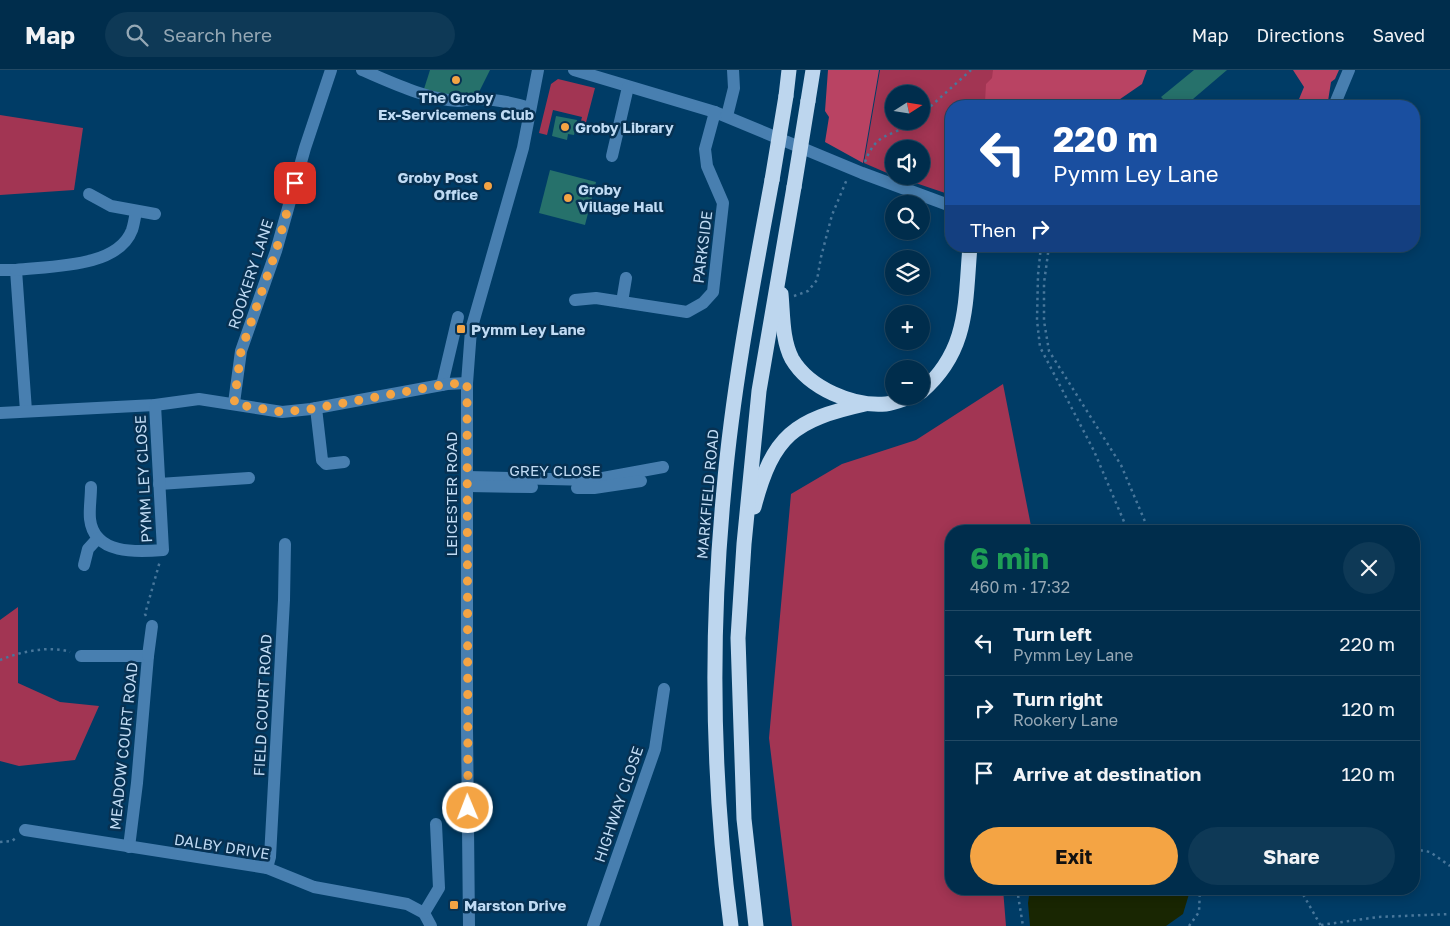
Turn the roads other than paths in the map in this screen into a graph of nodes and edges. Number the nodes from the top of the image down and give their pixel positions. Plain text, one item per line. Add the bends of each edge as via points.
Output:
1 (330, 70) edge
2 (362, 70) edge
3 (538, 70) edge
4 (574, 70) edge
5 (733, 70) edge
6 (790, 70) edge
7 (813, 70) edge
8 (1349, 70) edge
9 (628, 87) junction
10 (1336, 100) edge
11 (530, 108) junction
12 (721, 114) junction
13 (612, 156) dead end
14 (89, 194) dead end
15 (945, 204) edge
16 (136, 211) junction
17 (155, 214) dead end
18 (969, 252) edge
19 (0, 270) edge
20 (16, 270) junction
21 (780, 271) junction
22 (626, 278) dead end
23 (575, 300) dead end
24 (622, 302) junction
25 (458, 317) dead end
26 (467, 383) junction
27 (442, 385) junction
28 (930, 385) edge
29 (869, 403) junction
30 (234, 404) junction
31 (885, 404) edge
32 (155, 405) junction
33 (316, 408) junction
34 (26, 411) junction
35 (0, 414) edge
36 (344, 462) dead end
37 (663, 467) dead end
38 (249, 478) dead end
39 (641, 481) dead end
40 (468, 482) junction
41 (159, 484) junction
42 (91, 488) dead end
43 (98, 538) junction
44 (285, 544) dead end
45 (744, 544) junction
46 (84, 565) dead end
47 (152, 626) road end
48 (81, 656) road end
49 (148, 656) junction
50 (664, 689) dead end
51 (436, 824) dead end
52 (25, 830) road end
53 (129, 846) junction
54 (267, 868) junction
55 (424, 913) junction
56 (432, 926) edge
57 (469, 926) edge
58 (593, 926) edge
59 (731, 926) edge
60 (756, 926) edge

1 - 30 street, ROOKERY LANE via 276,251 241,351
2 - 11 street via 440,98 458,101 477,98
3 - 11 street, LEICESTER ROAD
4 - 9 street
5 - 12 street, PARKSIDE via 734,88
6 - 59 highway, MARKFIELD ROAD, bridge via 734,400 717,580 714,666 718,791
7 - 21 highway, bridge
8 - 10 street
9 - 12 street
9 - 13 street
11 - 26 street, LEICESTER ROAD via 523,148 471,330
12 - 15 street
12 - 24 street, PARKSIDE via 705,149 707,166 723,203 713,292 703,304 687,312
14 - 16 street via 111,206
16 - 17 street
16 - 20 street via 132,231 122,244 98,260
18 - 28 highway via 959,338 953,354
19 - 20 street
20 - 34 street
21 - 29 highway via 784,330 792,359 819,386
21 - 45 highway via 759,391
22 - 24 street
23 - 24 street, PARKSIDE via 596,298
25 - 27 street
26 - 27 street
26 - 40 street, LEICESTER ROAD
27 - 33 street
29 - 31 highway
29 - 45 highway via 814,418 782,443 768,462
30 - 32 street via 199,399
30 - 33 street via 282,412
32 - 34 street
32 - 41 street, PYMM LEY CLOSE
33 - 36 street via 322,460 326,464
34 - 35 street
37 - 40 street via 592,480
38 - 41 street
39 - 40 street, GREY CLOSE via 594,488
40 - 57 street, LEICESTER ROAD
41 - 43 street, PYMM LEY CLOSE via 164,550 138,552 114,549
42 - 43 street via 90,520
43 - 46 street via 88,549
44 - 54 street, FIELD COURT ROAD via 281,664
45 - 60 highway via 738,638 740,727 744,819
47 - 49 street
48 - 49 street, MEADOW COURT ROAD
49 - 53 street, MEADOW COURT ROAD
50 - 58 street, HIGHWAY CLOSE via 655,749
51 - 55 street via 439,888
52 - 53 street, DALBY DRIVE
53 - 54 street, DALBY DRIVE
54 - 55 street, DALBY DRIVE via 314,887 407,904
55 - 56 street

